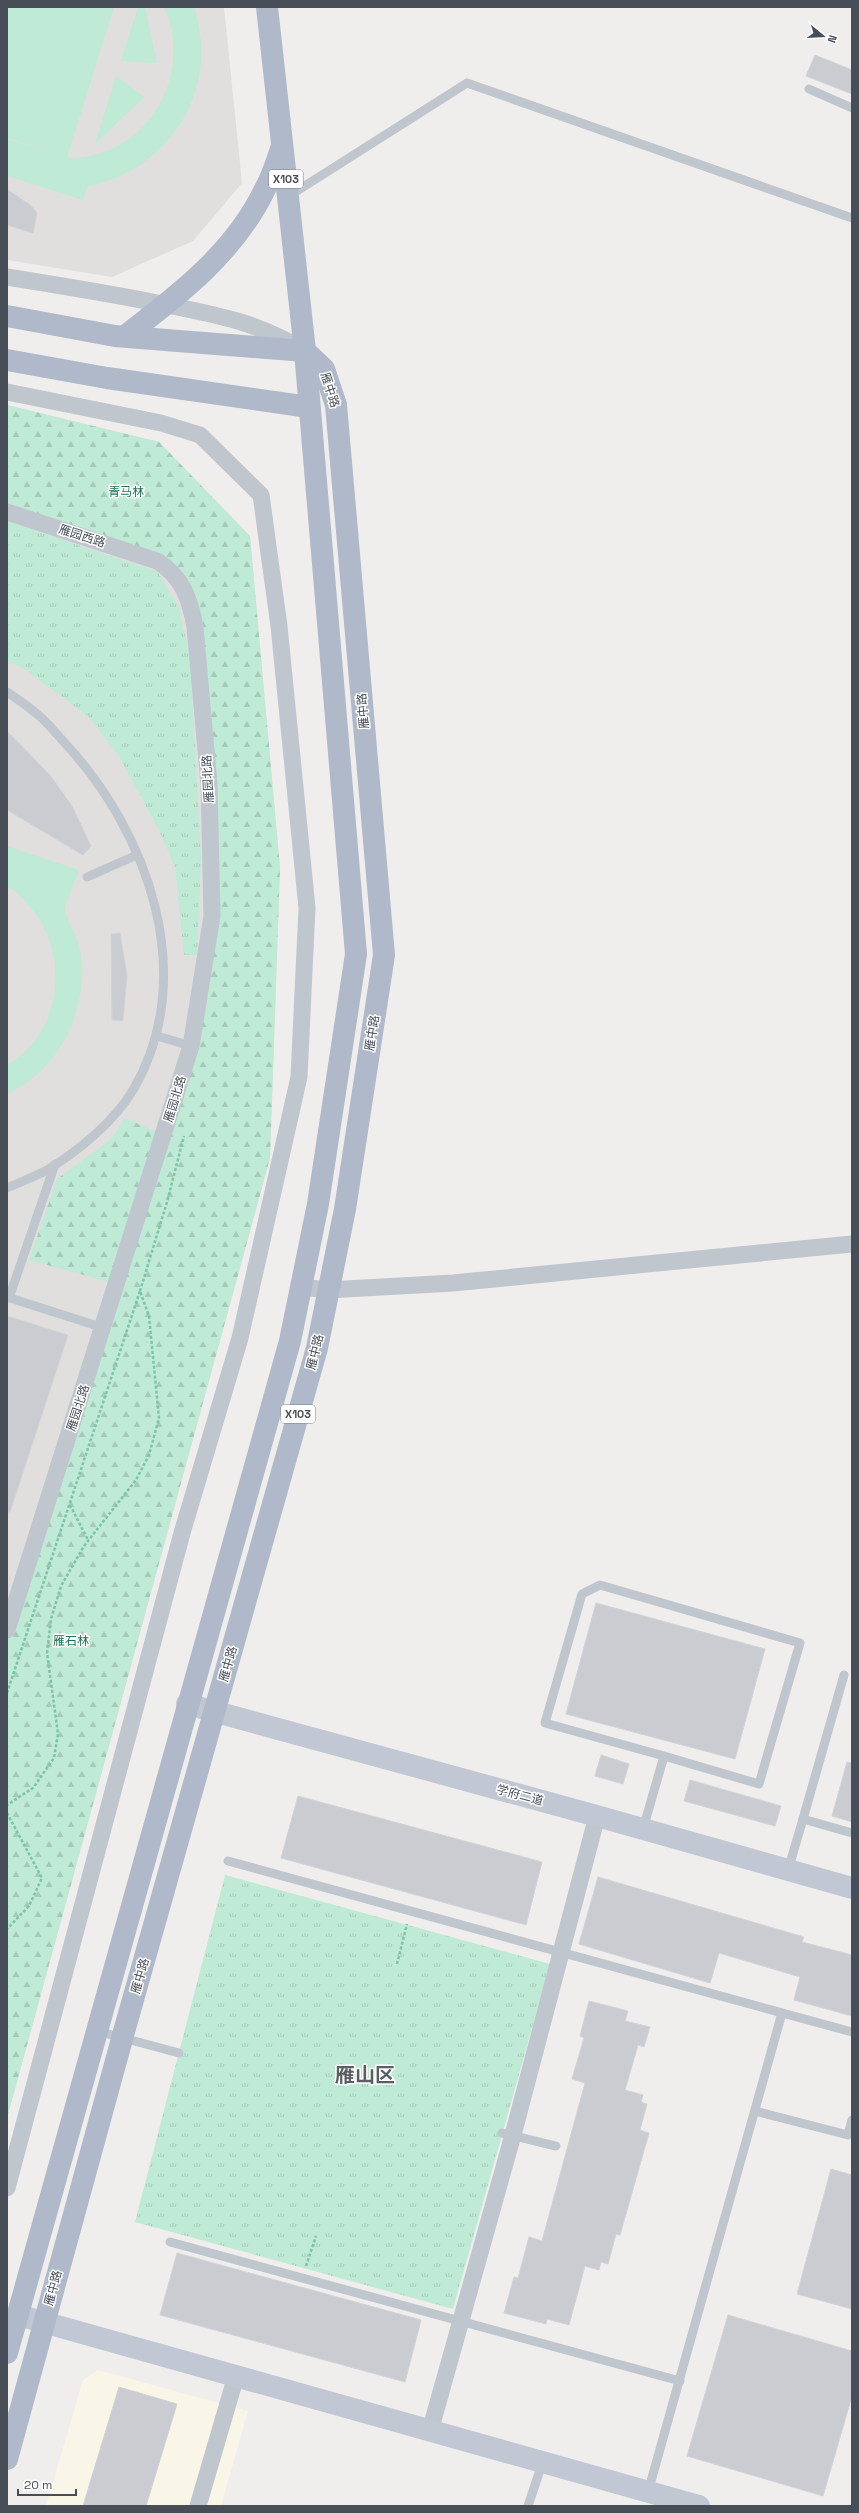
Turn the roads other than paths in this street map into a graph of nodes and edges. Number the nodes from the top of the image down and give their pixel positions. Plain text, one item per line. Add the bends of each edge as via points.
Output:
1 (268, 7) edge
2 (809, 89) dead end
3 (852, 108) edge
4 (283, 144) junction
5 (288, 197) junction
6 (852, 218) edge
7 (7, 277) edge
8 (166, 305) junction
9 (7, 316) edge
10 (125, 336) junction
11 (305, 351) junction
12 (7, 360) edge
13 (7, 392) edge
14 (309, 407) junction
15 (7, 512) edge
16 (157, 561) joint
17 (7, 692) edge
18 (137, 855) junction
19 (87, 877) dead end
20 (157, 1036) junction
21 (191, 1046) junction
22 (55, 1164) junction
23 (7, 1188) edge
24 (852, 1244) edge
25 (301, 1287) junction
26 (328, 1290) junction
27 (8, 1297) edge
28 (104, 1328) junction
29 (7, 1630) edge
30 (844, 1675) dead end
31 (187, 1704) junction
32 (215, 1712) junction
33 (664, 1756) junction
34 (597, 1816) junction
35 (803, 1819) junction
36 (643, 1829) junction
37 (852, 1833) edge
38 (228, 1861) dead end
39 (788, 1870) junction
40 (852, 1888) edge
41 (560, 1954) junction
42 (782, 2013) junction
43 (96, 2031) junction
44 (852, 2032) edge
45 (122, 2038) junction
46 (179, 2053) dead end
47 (755, 2111) junction
48 (852, 2120) edge
49 (508, 2134) junction
50 (556, 2146) dead end
51 (7, 2188) edge
52 (170, 2242) dead end
53 (18, 2315) junction
54 (460, 2321) junction
55 (44, 2322) junction
56 (7, 2353) edge
57 (236, 2376) junction
58 (680, 2381) junction
59 (430, 2431) junction
60 (7, 2459) edge
61 (542, 2464) junction
62 (648, 2492) junction
63 (198, 2506) edge
64 (528, 2506) edge
65 (699, 2506) edge

1 - 4 main road, X103
2 - 3 lane
4 - 5 main road, X103
4 - 8 main road via 266,189 249,217 230,243 196,279
5 - 6 lane via 467,83
5 - 11 main road, X103
7 - 8 street via 81,288
8 - 10 main road
8 - 11 street via 232,318 262,328
9 - 10 main road
10 - 11 main road
11 - 14 main road, 雁中路 / X103
11 - 26 main road, 雁中路 / X103 via 324,369 336,405 384,955 345,1209
12 - 14 main road via 107,378
13 - 51 street via 154,422 200,435 261,495 279,626 307,908 299,1077 240,1338 182,1533
14 - 25 main road, 雁中路 / X103 via 356,954 318,1204
15 - 16 street, 雁园西路
16 - 21 street, 雁园北路 via 176,575 192,608 209,784 212,916
17 - 18 lane via 38,714 80,759 99,784
18 - 19 lane
18 - 20 lane via 151,894 163,947 165,980
20 - 21 lane
20 - 22 lane via 147,1063 132,1091 116,1112 96,1134
21 - 28 street, 雁园北路
22 - 23 lane
22 - 27 lane
24 - 26 street via 454,1283
25 - 26 street
25 - 31 main road, 雁中路 / X103 via 290,1341
26 - 32 main road, 雁中路 / X103 via 316,1348
27 - 28 lane
28 - 29 street, 雁园北路
30 - 35 lane
31 - 32 street, 学府二道
31 - 43 main road, 雁中路 / X103
32 - 34 street, 学府二道
32 - 45 main road, 雁中路 / X103
33 - 33 lane via 545,1723 582,1594 600,1585 800,1643 759,1784
33 - 36 lane
34 - 36 street, 学府二道
34 - 41 street
35 - 37 lane
35 - 39 lane
36 - 39 street, 学府二道
38 - 41 lane
39 - 40 street, 学府二道
41 - 42 lane
41 - 49 street
42 - 44 lane
42 - 47 lane
43 - 45 lane
43 - 53 main road, 雁中路 / X103
45 - 46 lane
45 - 55 main road, 雁中路 / X103
47 - 48 lane via 848,2135
47 - 58 lane
49 - 50 lane
49 - 54 street
52 - 54 lane
53 - 55 street
53 - 56 main road, 雁中路 / X103
54 - 58 lane
54 - 59 street
55 - 57 street
55 - 60 main road, 雁中路 / X103
57 - 59 street
57 - 63 street
58 - 62 lane
59 - 61 street
61 - 62 street
61 - 64 lane
62 - 65 street

